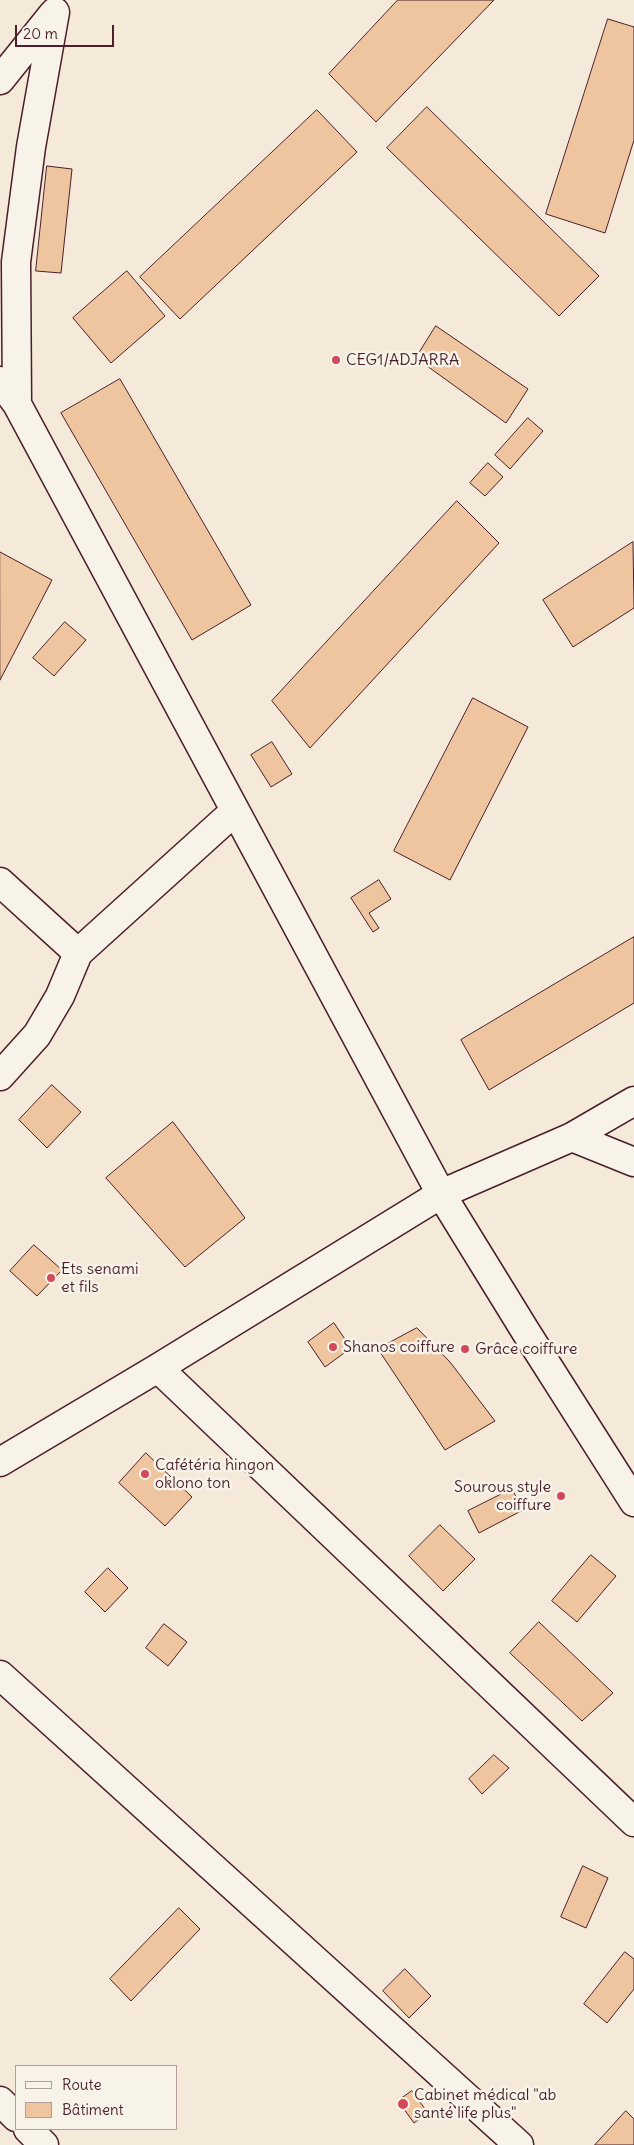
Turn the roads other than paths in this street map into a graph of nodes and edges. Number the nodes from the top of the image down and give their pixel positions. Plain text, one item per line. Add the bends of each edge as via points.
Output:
1 (58, 6) edge
2 (0, 80) edge
3 (0, 381) edge
4 (17, 404) junction
5 (235, 812) junction
6 (0, 882) edge
7 (78, 953) junction
8 (0, 1076) edge
9 (634, 1101) edge
10 (572, 1137) junction
11 (634, 1162) edge
12 (441, 1194) junction
13 (158, 1368) junction
14 (0, 1462) edge
15 (634, 1502) edge
16 (0, 1675) edge
17 (634, 1822) edge
18 (0, 2101) edge
19 (15, 2116) edge
20 (29, 2130) edge
21 (44, 2145) edge
22 (519, 2145) edge

1 - 2 street
1 - 4 street via 31,147 16,262
3 - 4 street
4 - 5 street
5 - 7 street
5 - 12 street
6 - 7 street
7 - 8 street via 60,996 37,1035
9 - 10 street
10 - 11 street
10 - 12 street
12 - 13 street
12 - 15 street
13 - 14 street
13 - 17 street
16 - 22 street
18 - 19 street
20 - 21 street

